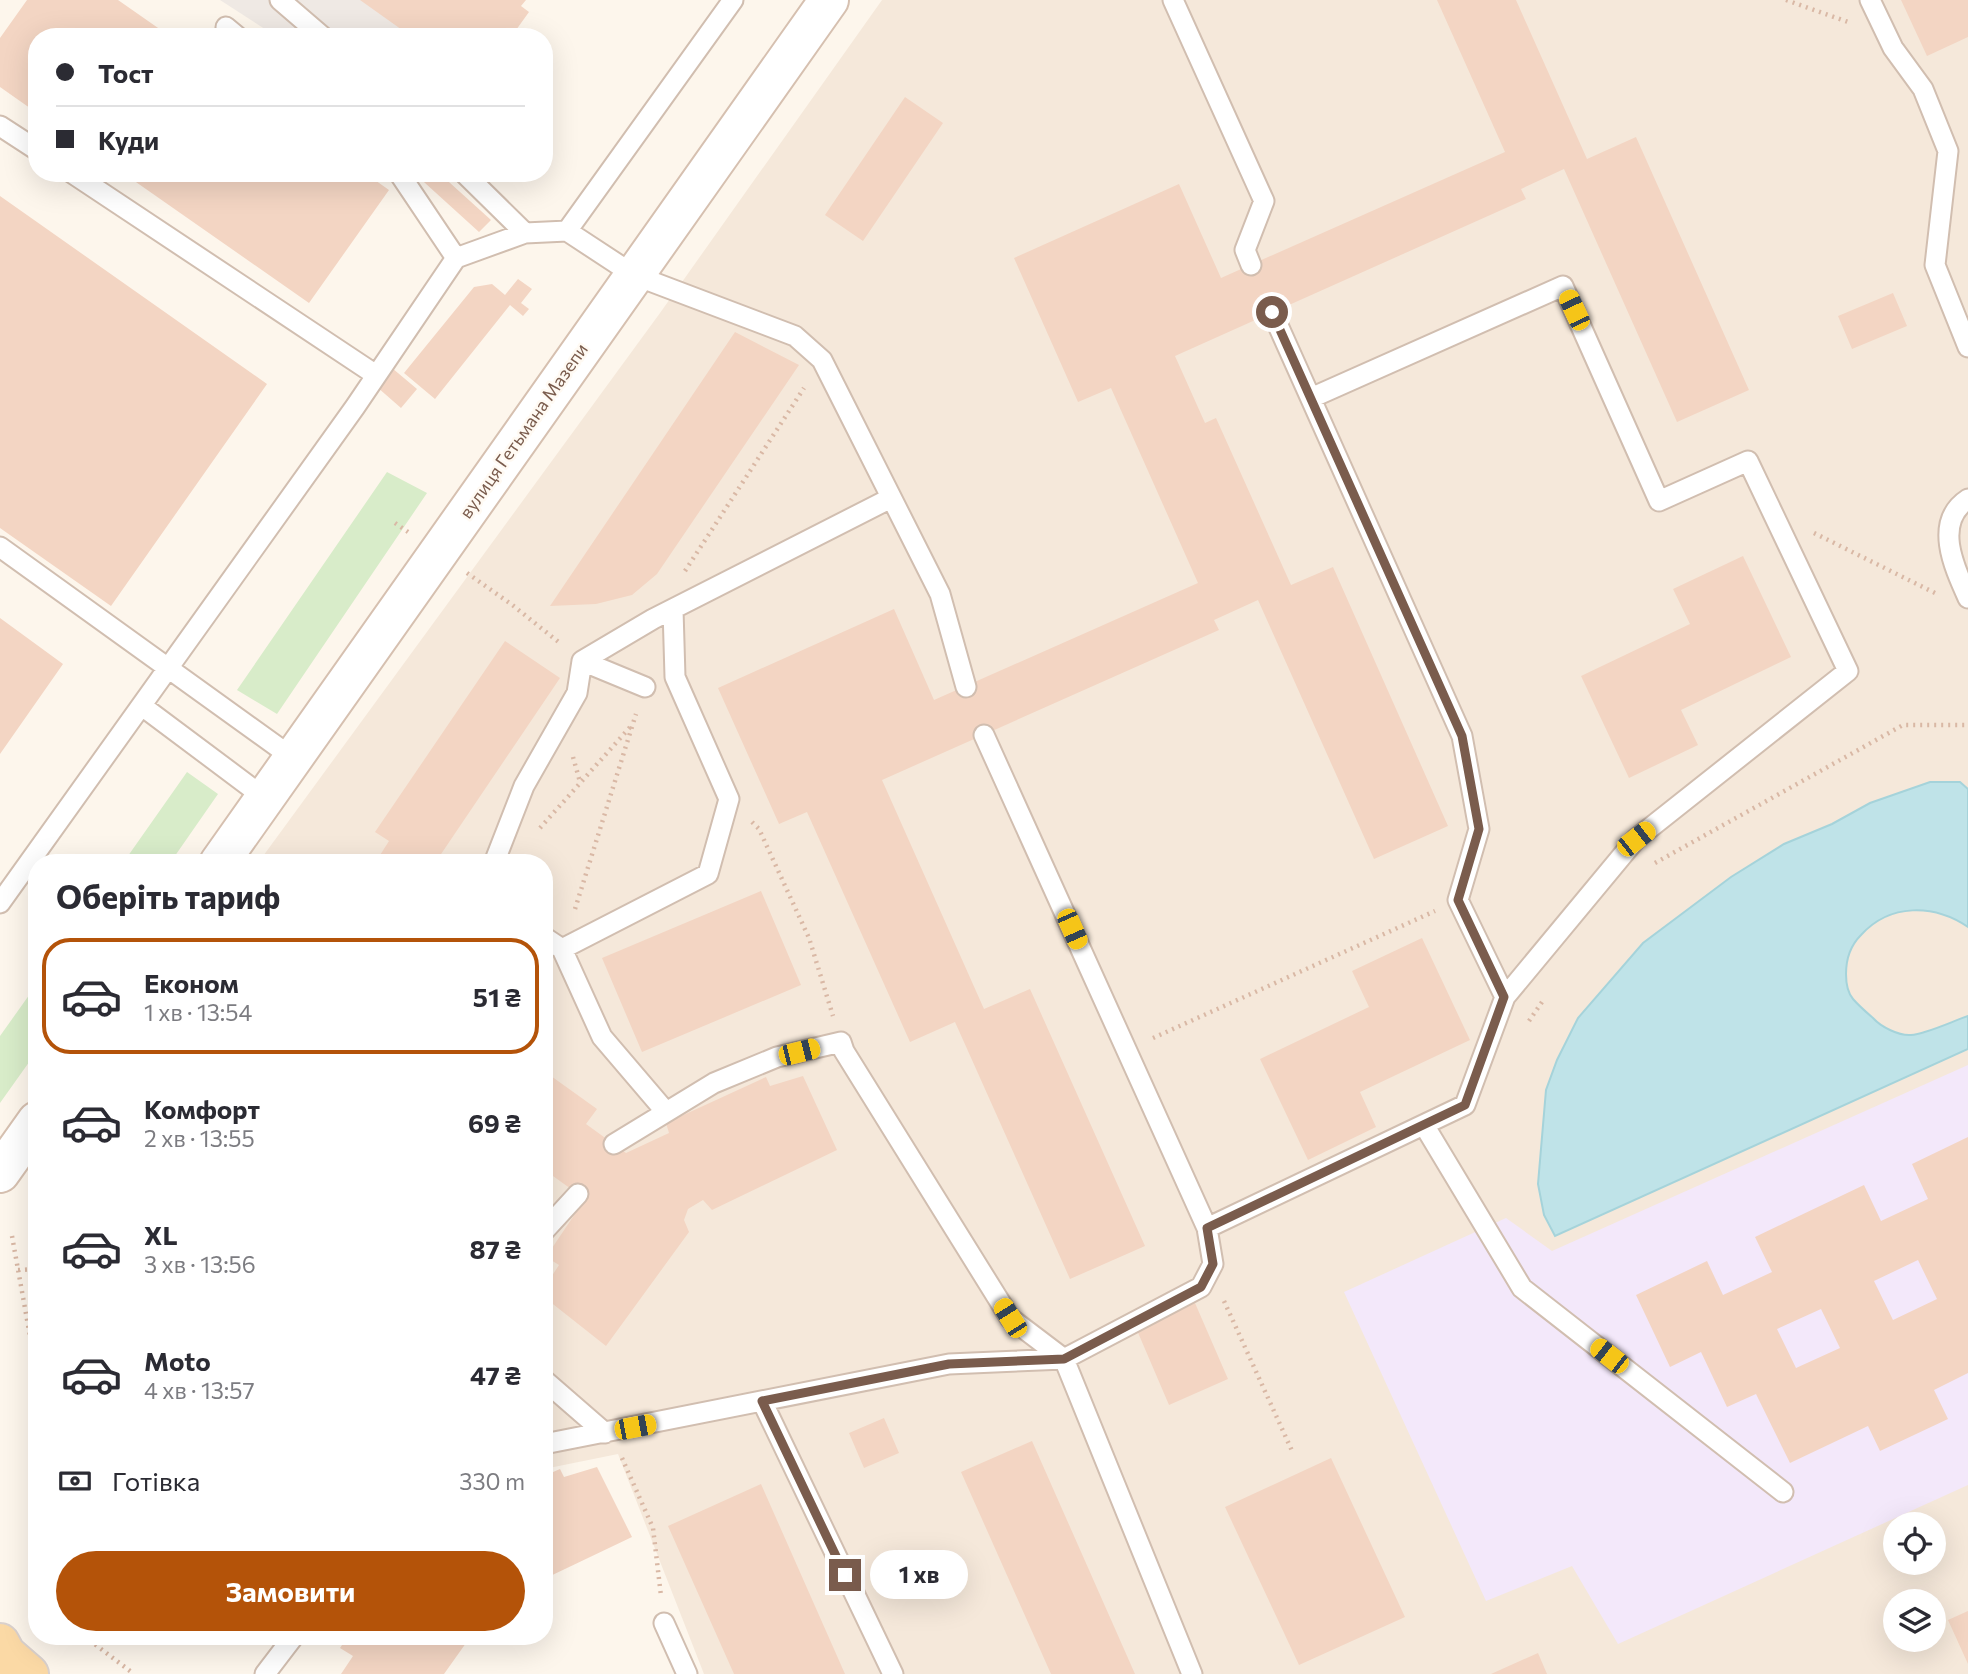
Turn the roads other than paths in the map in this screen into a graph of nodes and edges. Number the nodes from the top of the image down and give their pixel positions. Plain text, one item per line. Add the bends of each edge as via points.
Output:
1 (280, 0) edge
2 (733, 0) edge
3 (829, 0) edge
4 (1173, 0) edge
5 (1870, 0) edge
6 (313, 28) edge
7 (0, 126) edge
8 (28, 144) edge
9 (86, 182) edge
10 (405, 182) edge
11 (473, 182) edge
12 (567, 231) junction
13 (525, 233) junction
14 (456, 258) junction
15 (1251, 265) dead end
16 (634, 275) junction
17 (1272, 312) dead end
18 (1968, 347) edge
19 (376, 375) junction
20 (1311, 398) junction
21 (891, 498) junction
22 (1968, 499) edge
23 (0, 547) edge
24 (1968, 598) edge
25 (673, 609) junction
26 (582, 661) junction
27 (168, 669) junction
28 (645, 687) road end
29 (966, 687) dead end
30 (142, 706) junction
31 (984, 735) dead end
32 (293, 758) junction
33 (265, 798) junction
34 (35, 854) edge
35 (225, 854) edge
36 (498, 854) edge
37 (28, 864) edge
38 (0, 903) edge
39 (553, 943) edge
40 (562, 949) junction
41 (1504, 997) junction
42 (666, 1112) junction
43 (1424, 1125) junction
44 (28, 1134) edge
45 (614, 1144) dead end
46 (0, 1173) edge
47 (578, 1194) dead end
48 (553, 1221) edge
49 (1207, 1228) junction
50 (1064, 1359) junction
51 (553, 1387) edge
52 (762, 1401) junction
53 (608, 1432) junction
54 (553, 1442) edge
55 (1783, 1492) dead end
56 (664, 1623) road end
57 (0, 1643) edge
58 (287, 1645) edge
59 (29, 1674) edge
60 (265, 1674) edge
61 (687, 1674) edge
62 (893, 1674) edge
63 (1192, 1674) edge

1 - 6 lane
2 - 12 lane
3 - 16 main road, вулиця Гетьмана Мазепи
4 - 15 lane via 1264,201 1245,250
5 - 18 lane via 1893,48 1923,89 1948,151 1935,265
7 - 8 lane
9 - 19 lane
10 - 14 lane
11 - 13 lane
12 - 13 lane
12 - 16 lane
13 - 14 lane
14 - 19 lane
16 - 21 lane via 796,336 821,360
16 - 32 main road, вулиця Гетьмана Мазепи
17 - 20 lane
19 - 27 lane
20 - 41 lane via 1462,736 1479,829 1458,900
20 - 41 lane via 1563,286 1659,501 1748,461 1848,671 1636,839
21 - 25 lane
21 - 29 lane via 940,594
22 - 24 lane via 1957,506 1947,531
23 - 27 lane
25 - 26 lane
25 - 40 lane via 675,677 729,799 708,874
26 - 28 lane
26 - 36 lane via 577,693 524,786
27 - 30 lane
27 - 32 lane
30 - 33 lane
30 - 34 lane
31 - 49 lane
32 - 33 main road, вулиця Гетьмана Мазепи
33 - 35 main road, вулиця Гетьмана Мазепи
37 - 38 lane
39 - 40 lane
40 - 42 lane via 602,1037
41 - 43 lane via 1465,1105
42 - 45 lane
42 - 50 lane via 715,1083 777,1057 841,1042 1010,1318
43 - 49 lane
43 - 55 lane via 1522,1288
44 - 46 main road
47 - 48 lane
49 - 50 lane via 1213,1264 1201,1287
50 - 52 lane via 949,1364
50 - 63 lane
51 - 53 lane
52 - 53 lane
52 - 62 lane
53 - 54 lane
56 - 61 lane
57 - 59 main road
58 - 60 lane

